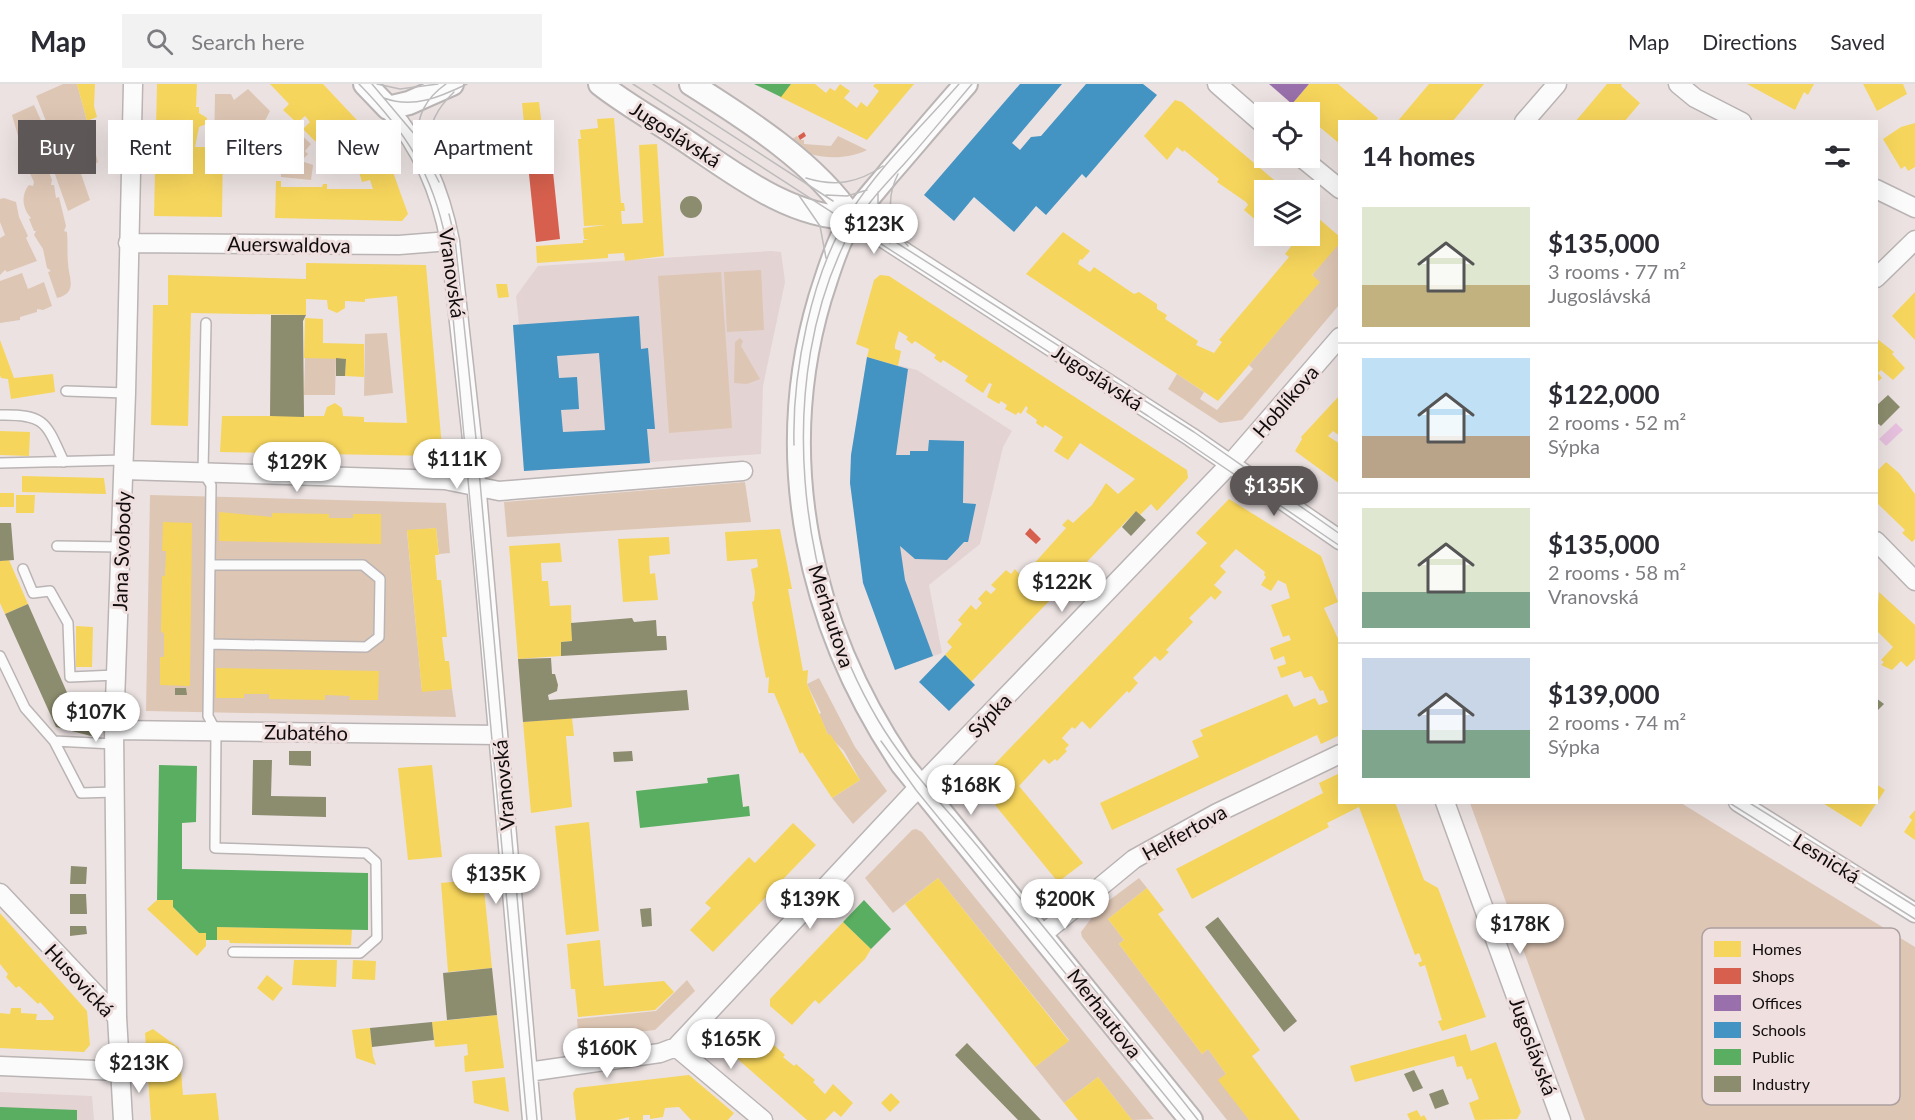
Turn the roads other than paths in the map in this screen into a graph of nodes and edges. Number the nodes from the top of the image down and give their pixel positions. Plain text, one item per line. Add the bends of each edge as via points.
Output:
1 (133, 84) edge
2 (365, 84) edge
3 (452, 84) edge
4 (600, 84) edge
5 (691, 84) edge
6 (966, 84) edge
7 (1217, 84) edge
8 (1557, 84) edge
9 (1678, 84) edge
10 (388, 108) junction
11 (1254, 116) edge
12 (1526, 120) edge
13 (1738, 120) edge
14 (1314, 168) edge
15 (1338, 187) edge
16 (1878, 190) edge
17 (1915, 208) edge
18 (852, 218) junction
19 (1915, 240) edge
20 (450, 241) junction
21 (128, 243) junction
22 (1878, 276) edge
23 (206, 323) dead end
24 (1338, 339) edge
25 (66, 392) dead end
26 (126, 393) junction
27 (0, 415) edge
28 (64, 462) junction
29 (0, 464) edge
30 (1230, 464) junction
31 (124, 465) junction
32 (743, 471) dead end
33 (203, 472) junction
34 (475, 486) junction
35 (1338, 539) edge
36 (1878, 543) edge
37 (57, 546) dead end
38 (121, 547) junction
39 (210, 565) junction
40 (23, 569) dead end
41 (1915, 580) edge
42 (209, 644) junction
43 (0, 656) edge
44 (116, 675) junction
45 (216, 731) junction
46 (498, 735) junction
47 (114, 737) junction
48 (54, 741) junction
49 (1338, 755) edge
50 (920, 786) junction
51 (115, 792) junction
52 (1446, 804) edge
53 (1741, 804) edge
54 (0, 893) edge
55 (1915, 913) edge
56 (1042, 934) junction
57 (233, 952) dead end
58 (117, 1017) junction
59 (676, 1047) junction
60 (0, 1066) edge
61 (118, 1071) junction
62 (528, 1072) junction
63 (123, 1120) edge
64 (532, 1120) edge
65 (763, 1120) edge
66 (1191, 1120) edge
67 (1561, 1120) edge

1 - 21 street, Jana Svobody
2 - 10 street, Vranovská
3 - 10 street
4 - 18 street, Jugoslávská via 768,193 813,212
5 - 18 street, Jugoslávská via 784,150 822,183
6 - 18 street, Merhautova
7 - 11 street
8 - 12 street
9 - 13 street via 1695,98
10 - 20 street, Vranovská via 413,139 428,168
14 - 15 street
16 - 17 street
18 - 30 street, Jugoslávská
18 - 50 street, Merhautova via 830,265 803,370 798,438 802,490 814,562 837,645 874,723
19 - 22 street
20 - 21 street, Auerswaldova via 399,245
20 - 34 street, Vranovská
21 - 26 street, Jana Svobody
23 - 33 lane
24 - 30 street, Hoblíkova
25 - 26 lane
26 - 31 street, Jana Svobody
27 - 28 lane via 33,416 43,422
28 - 29 lane
28 - 31 lane
30 - 35 street, Jugoslávská
30 - 50 street, Sýpka
31 - 33 street
31 - 38 street, Jana Svobody
32 - 34 street via 505,491
33 - 34 street via 445,480
33 - 39 lane via 211,485
34 - 46 street, Vranovská
36 - 41 street
37 - 38 lane
38 - 44 street, Jana Svobody
39 - 42 lane
39 - 42 lane via 363,566 380,579 379,638 366,647
40 - 44 lane via 33,593 50,591 68,624 70,677
42 - 45 lane via 208,716
43 - 48 lane via 25,708
44 - 47 street, Jana Svobody
45 - 46 street, Zubatého
45 - 47 street, Zubatého
45 - 57 lane via 215,848 366,853 376,862 377,938 360,953
46 - 62 street, Vranovská
47 - 48 lane
47 - 51 street, Jana Svobody
48 - 51 lane via 81,793
49 - 56 street, Helfertova via 1217,813 1134,859
50 - 56 street, Merhautova
50 - 59 street, Sýpka
51 - 58 street, Jana Svobody
52 - 67 street, Jugoslávská
53 - 55 street, Lesnická
54 - 58 street, Husovická
56 - 66 street, Merhautova
58 - 61 street, Husovická
59 - 62 street via 660,1053
59 - 65 street
60 - 61 street
61 - 63 street, Husovická
62 - 64 street, Vranovská

